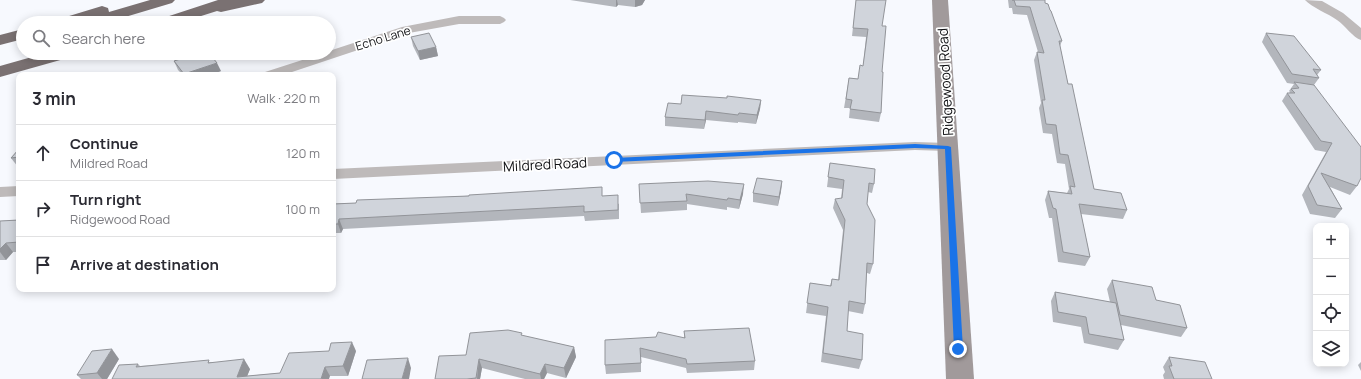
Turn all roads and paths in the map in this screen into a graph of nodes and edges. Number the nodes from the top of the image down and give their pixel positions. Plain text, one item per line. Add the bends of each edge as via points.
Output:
1 (137, 0) edge
2 (167, 0) edge
3 (234, 0) edge
4 (257, 0) edge
5 (940, 0) edge
6 (1311, 0) edge
7 (202, 10) junction
8 (85, 16) edge
9 (112, 16) edge
10 (184, 16) edge
11 (500, 20) dead end
12 (1359, 31) edge
13 (16, 36) edge
14 (0, 40) edge
15 (16, 43) edge
16 (0, 47) edge
17 (336, 53) edge
18 (41, 60) edge
19 (315, 60) edge
20 (0, 72) edge
21 (279, 72) edge
22 (948, 147) junction
23 (336, 174) edge
24 (16, 191) edge
25 (0, 192) edge
26 (960, 379) edge

1 - 8 highway
2 - 9 highway
3 - 7 highway
4 - 7 highway
5 - 22 main road, Ridgewood Road
6 - 12 street
7 - 10 highway
11 - 17 street, Echo Lane via 459,20 406,30
13 - 14 highway
15 - 16 highway
18 - 20 highway
19 - 21 street, Echo Lane
22 - 23 street, Mildred Road via 915,146
22 - 26 main road, Ridgewood Road
24 - 25 street

